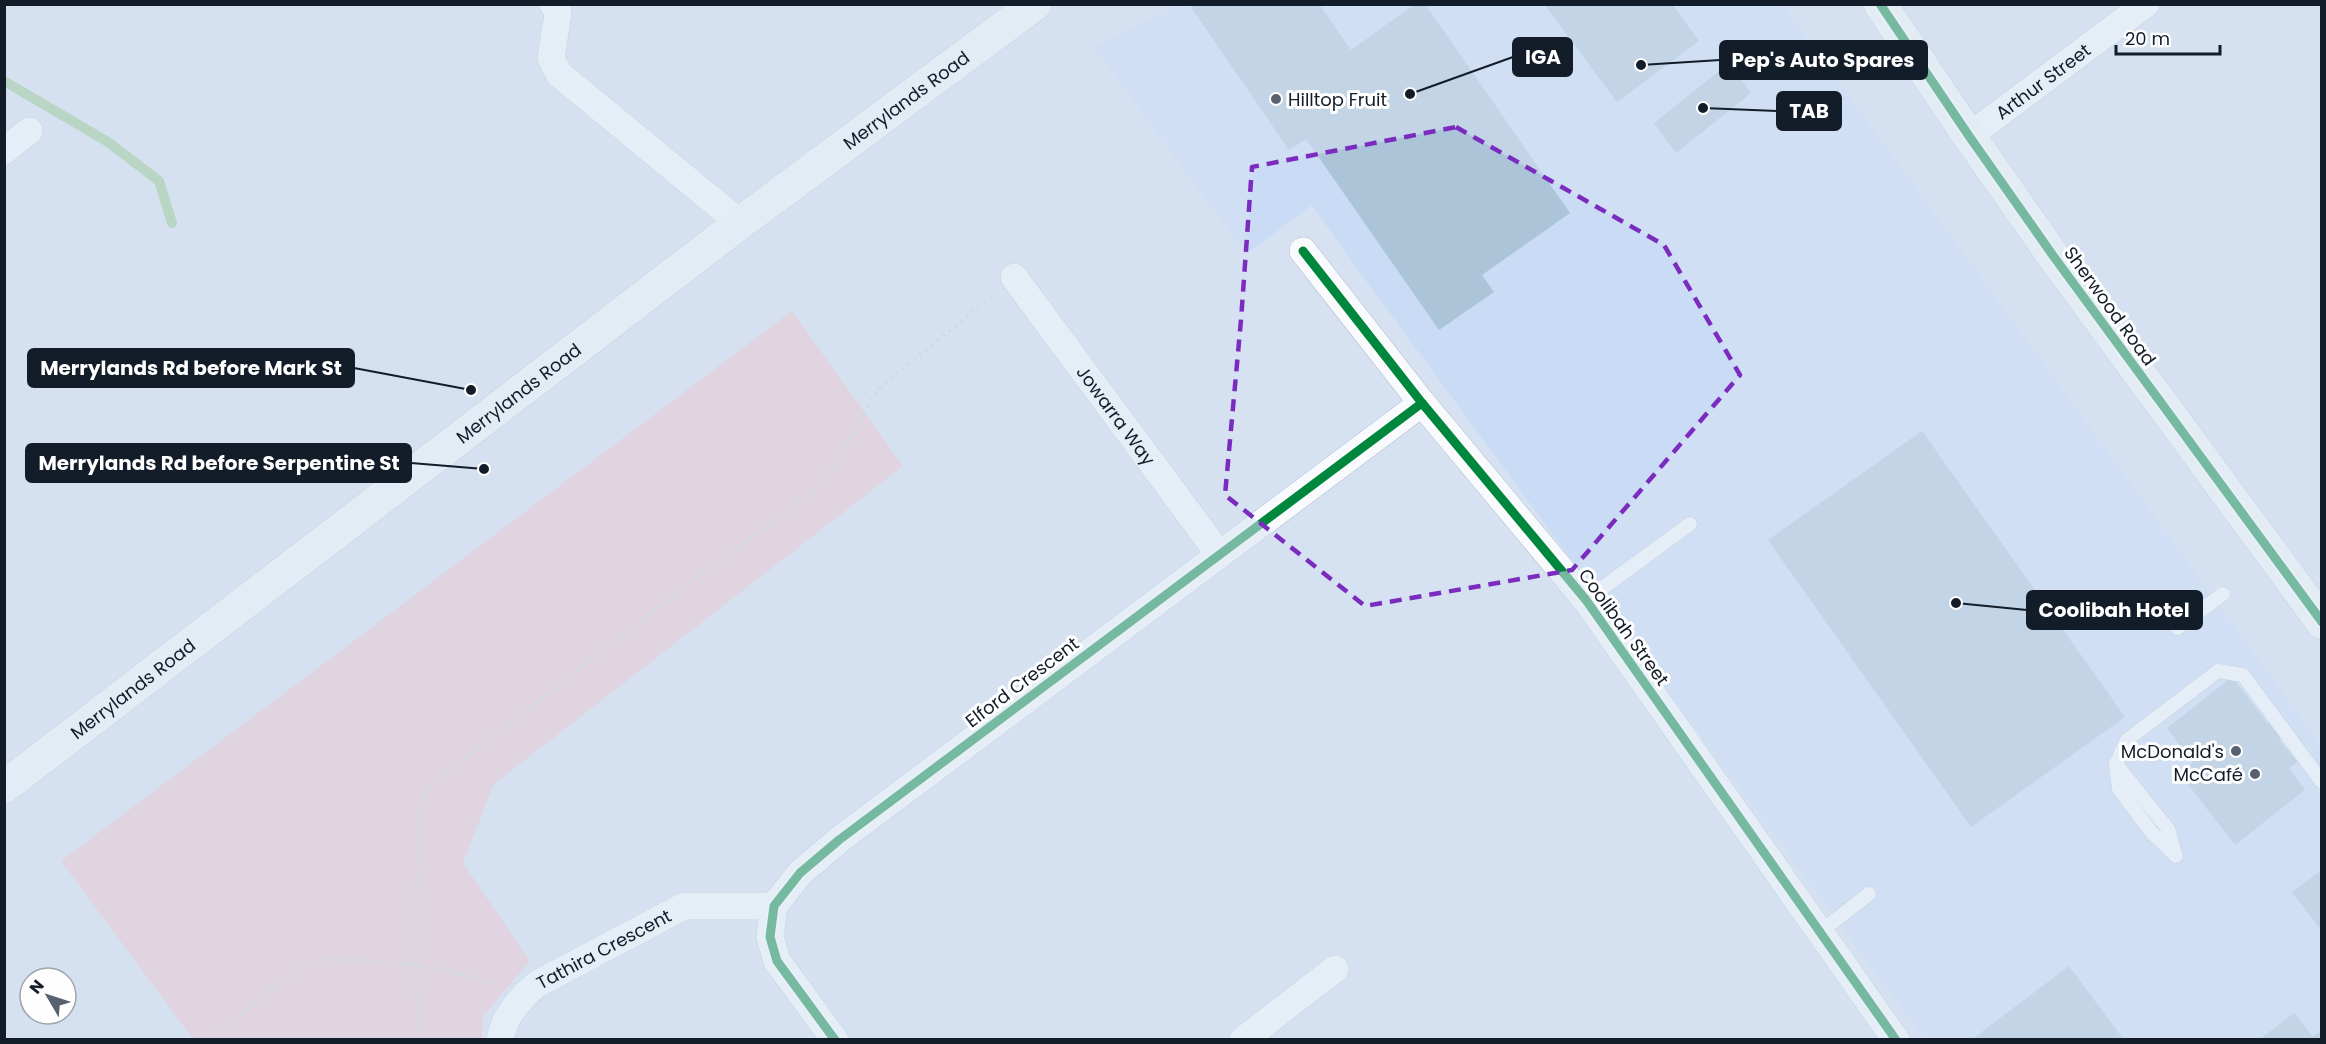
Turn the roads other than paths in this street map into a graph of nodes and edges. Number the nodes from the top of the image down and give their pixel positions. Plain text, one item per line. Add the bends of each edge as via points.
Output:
1 (554, 4) edge
2 (1035, 4) edge
3 (1880, 4) edge
4 (2146, 4) edge
5 (29, 132) dead end
6 (1969, 136) junction
7 (4, 151) edge
8 (740, 224) junction
9 (1303, 251) dead end
10 (1014, 278) road end
11 (1422, 403) junction
12 (1690, 524) dead end
13 (1219, 554) junction
14 (2223, 594) dead end
15 (1586, 600) junction
16 (2317, 608) edge
17 (2177, 627) dead end
18 (2322, 782) edge
19 (4, 787) edge
20 (2176, 856) dead end
21 (1869, 894) dead end
22 (774, 906) junction
23 (1820, 932) junction
24 (1335, 969) dead end
25 (500, 1040) edge
26 (835, 1040) edge
27 (1243, 1040) edge
28 (1896, 1040) edge

1 - 8 street via 558,13 551,58 559,74
2 - 8 main road, Merrylands Road
3 - 6 main road, Sherwood Road
4 - 6 street, Arthur Street
5 - 7 street
6 - 16 main road, Sherwood Road via 2101,322
8 - 19 main road, Merrylands Road
9 - 11 street, Coolibah Street
10 - 13 street, Jowarra Way
11 - 13 street, Elford Crescent
11 - 15 street, Coolibah Street
12 - 15 lane
13 - 22 street, Elford Crescent via 839,840 800,873
14 - 17 lane
15 - 23 street, Coolibah Street
18 - 20 lane via 2243,675 2218,671 2127,740 2116,764 2119,789 2152,834
21 - 23 lane
22 - 25 street, Tathira Crescent via 684,906 537,984 521,997 502,1025
22 - 26 street via 770,938 777,961
23 - 28 street, Coolibah Street
24 - 27 street

